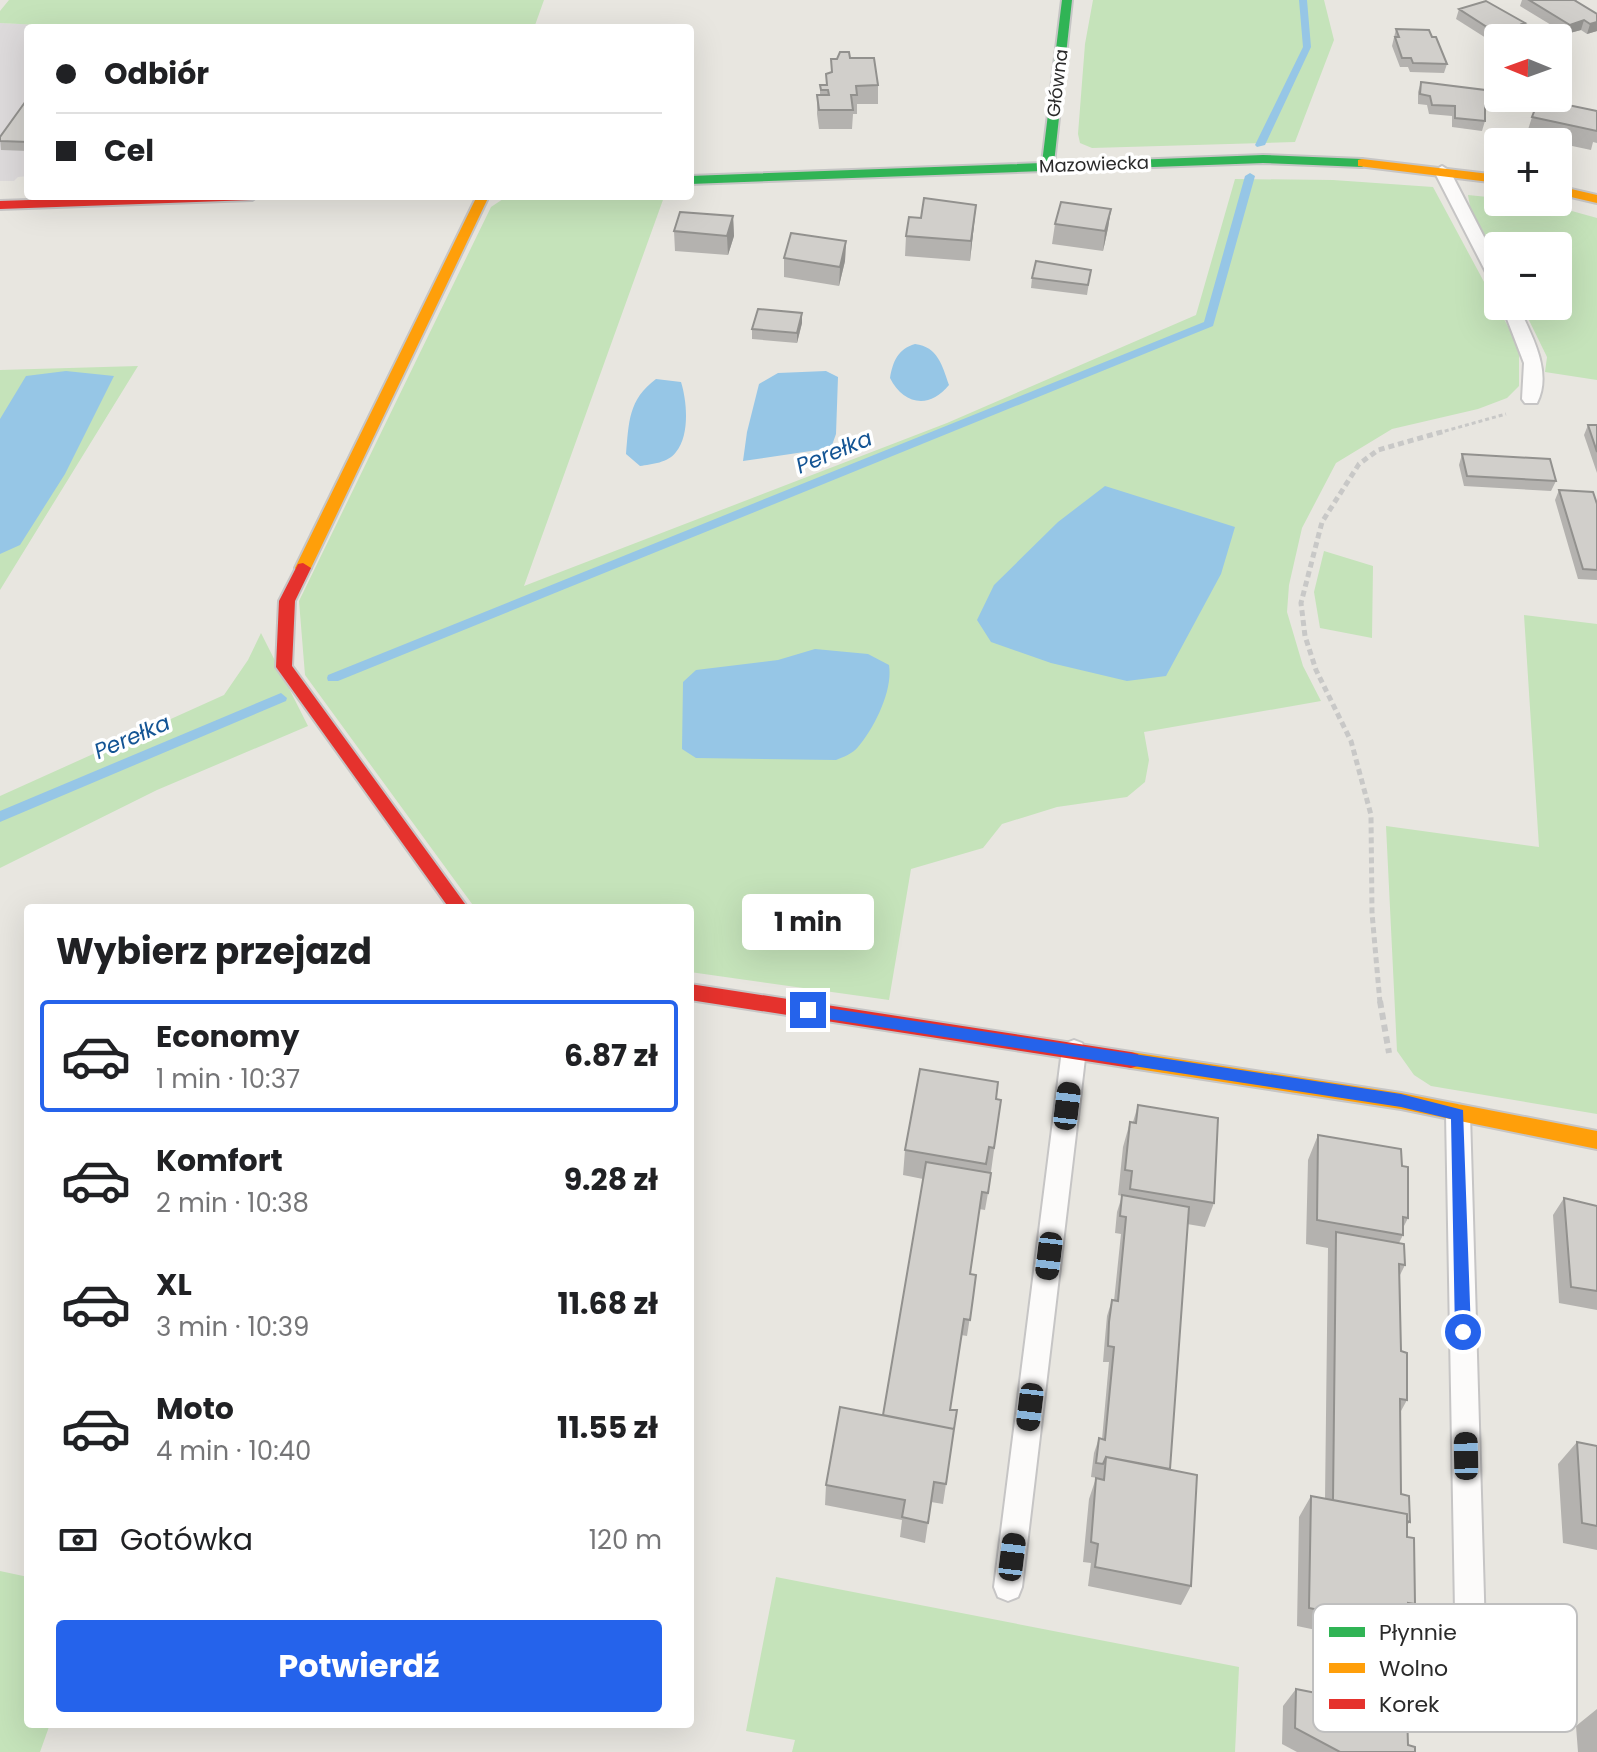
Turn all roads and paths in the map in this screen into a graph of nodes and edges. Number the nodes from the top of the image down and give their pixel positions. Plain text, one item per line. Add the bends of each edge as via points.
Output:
1 (1067, 0) edge
2 (1048, 166) junction
3 (1442, 171) junction
4 (1484, 177) edge
5 (694, 180) edge
6 (1572, 193) edge
7 (1597, 199) edge
8 (140, 200) edge
9 (481, 200) edge
10 (0, 205) edge
11 (1484, 253) edge
12 (1517, 320) edge
13 (1531, 399) joint
14 (456, 904) edge
15 (694, 993) edge
16 (1074, 1050) junction
17 (1401, 1101) junction
18 (1458, 1114) junction
19 (1597, 1140) edge
20 (1008, 1587) dead end
21 (1470, 1604) edge

1 - 2 street, Główna
2 - 3 street, Mazowiecka via 1263,159
2 - 5 street, Mazowiecka
3 - 4 street, Mazowiecka
3 - 11 lane
6 - 7 street
8 - 10 street
9 - 14 street via 287,601 284,667
12 - 13 lane via 1530,349 1535,387
13 - 17 path via 1514,412 1378,450 1359,464 1322,522 1301,603 1316,670 1351,741 1371,815 1372,913 1382,1027
15 - 16 street
16 - 17 street
16 - 20 lane
17 - 18 street
18 - 19 street
18 - 21 lane

